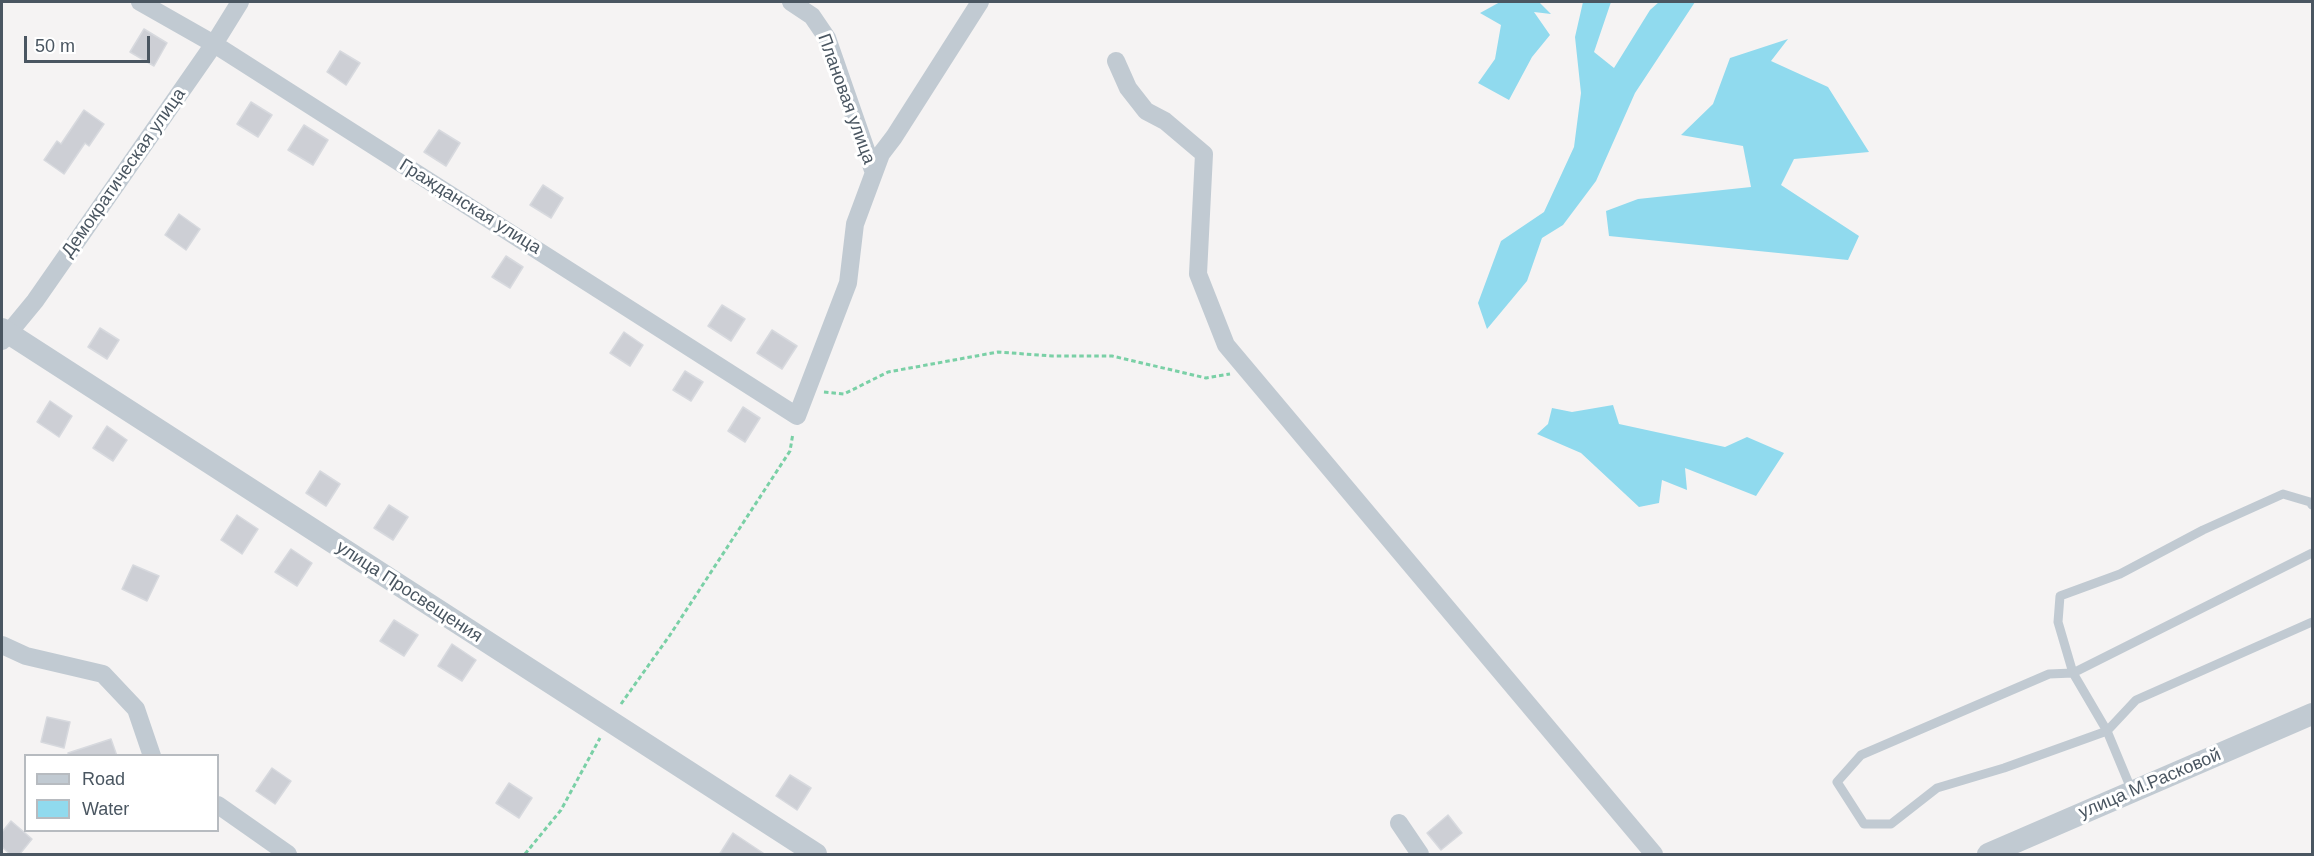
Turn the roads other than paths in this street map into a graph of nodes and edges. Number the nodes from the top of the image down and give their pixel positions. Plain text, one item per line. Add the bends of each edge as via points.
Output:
1 (140, 2) edge
2 (240, 2) edge
3 (791, 2) edge
4 (980, 2) edge
5 (214, 44) junction
6 (1116, 61) dead end
7 (874, 173) junction
8 (3, 334) edge
9 (2313, 505) edge
10 (2313, 553) edge
11 (2313, 622) edge
12 (2, 645) edge
13 (2073, 673) junction
14 (2313, 714) edge
15 (2107, 731) junction
16 (151, 754) edge
17 (2132, 791) junction
18 (219, 806) edge
19 (1399, 823) dead end
20 (288, 855) edge
21 (816, 855) edge
22 (1420, 855) edge
23 (1654, 855) edge
24 (1988, 855) edge

1 - 5 street, Гражданская улица
2 - 5 street, Демократическая улица
3 - 7 street, Плановая улица via 812,16 827,38
4 - 7 street via 881,154
5 - 7 street, Гражданская улица via 797,416 848,283 855,224
5 - 8 street, Демократическая улица via 34,302
6 - 23 street via 1128,88 1146,111 1165,121 1204,154 1198,274 1226,345
8 - 21 street, улица Просвещения
9 - 13 lane via 2283,495 2203,530 2120,574 2060,596 2058,622
10 - 13 lane
11 - 15 lane via 2136,700
12 - 16 street via 26,656 103,674 136,709
13 - 15 lane
13 - 15 lane via 2049,674 1862,755 1837,782 1864,824 1891,824 1937,788
14 - 17 street, улица М.Расковой
15 - 17 lane
17 - 24 street, улица М.Расковой
18 - 20 street
19 - 22 street

